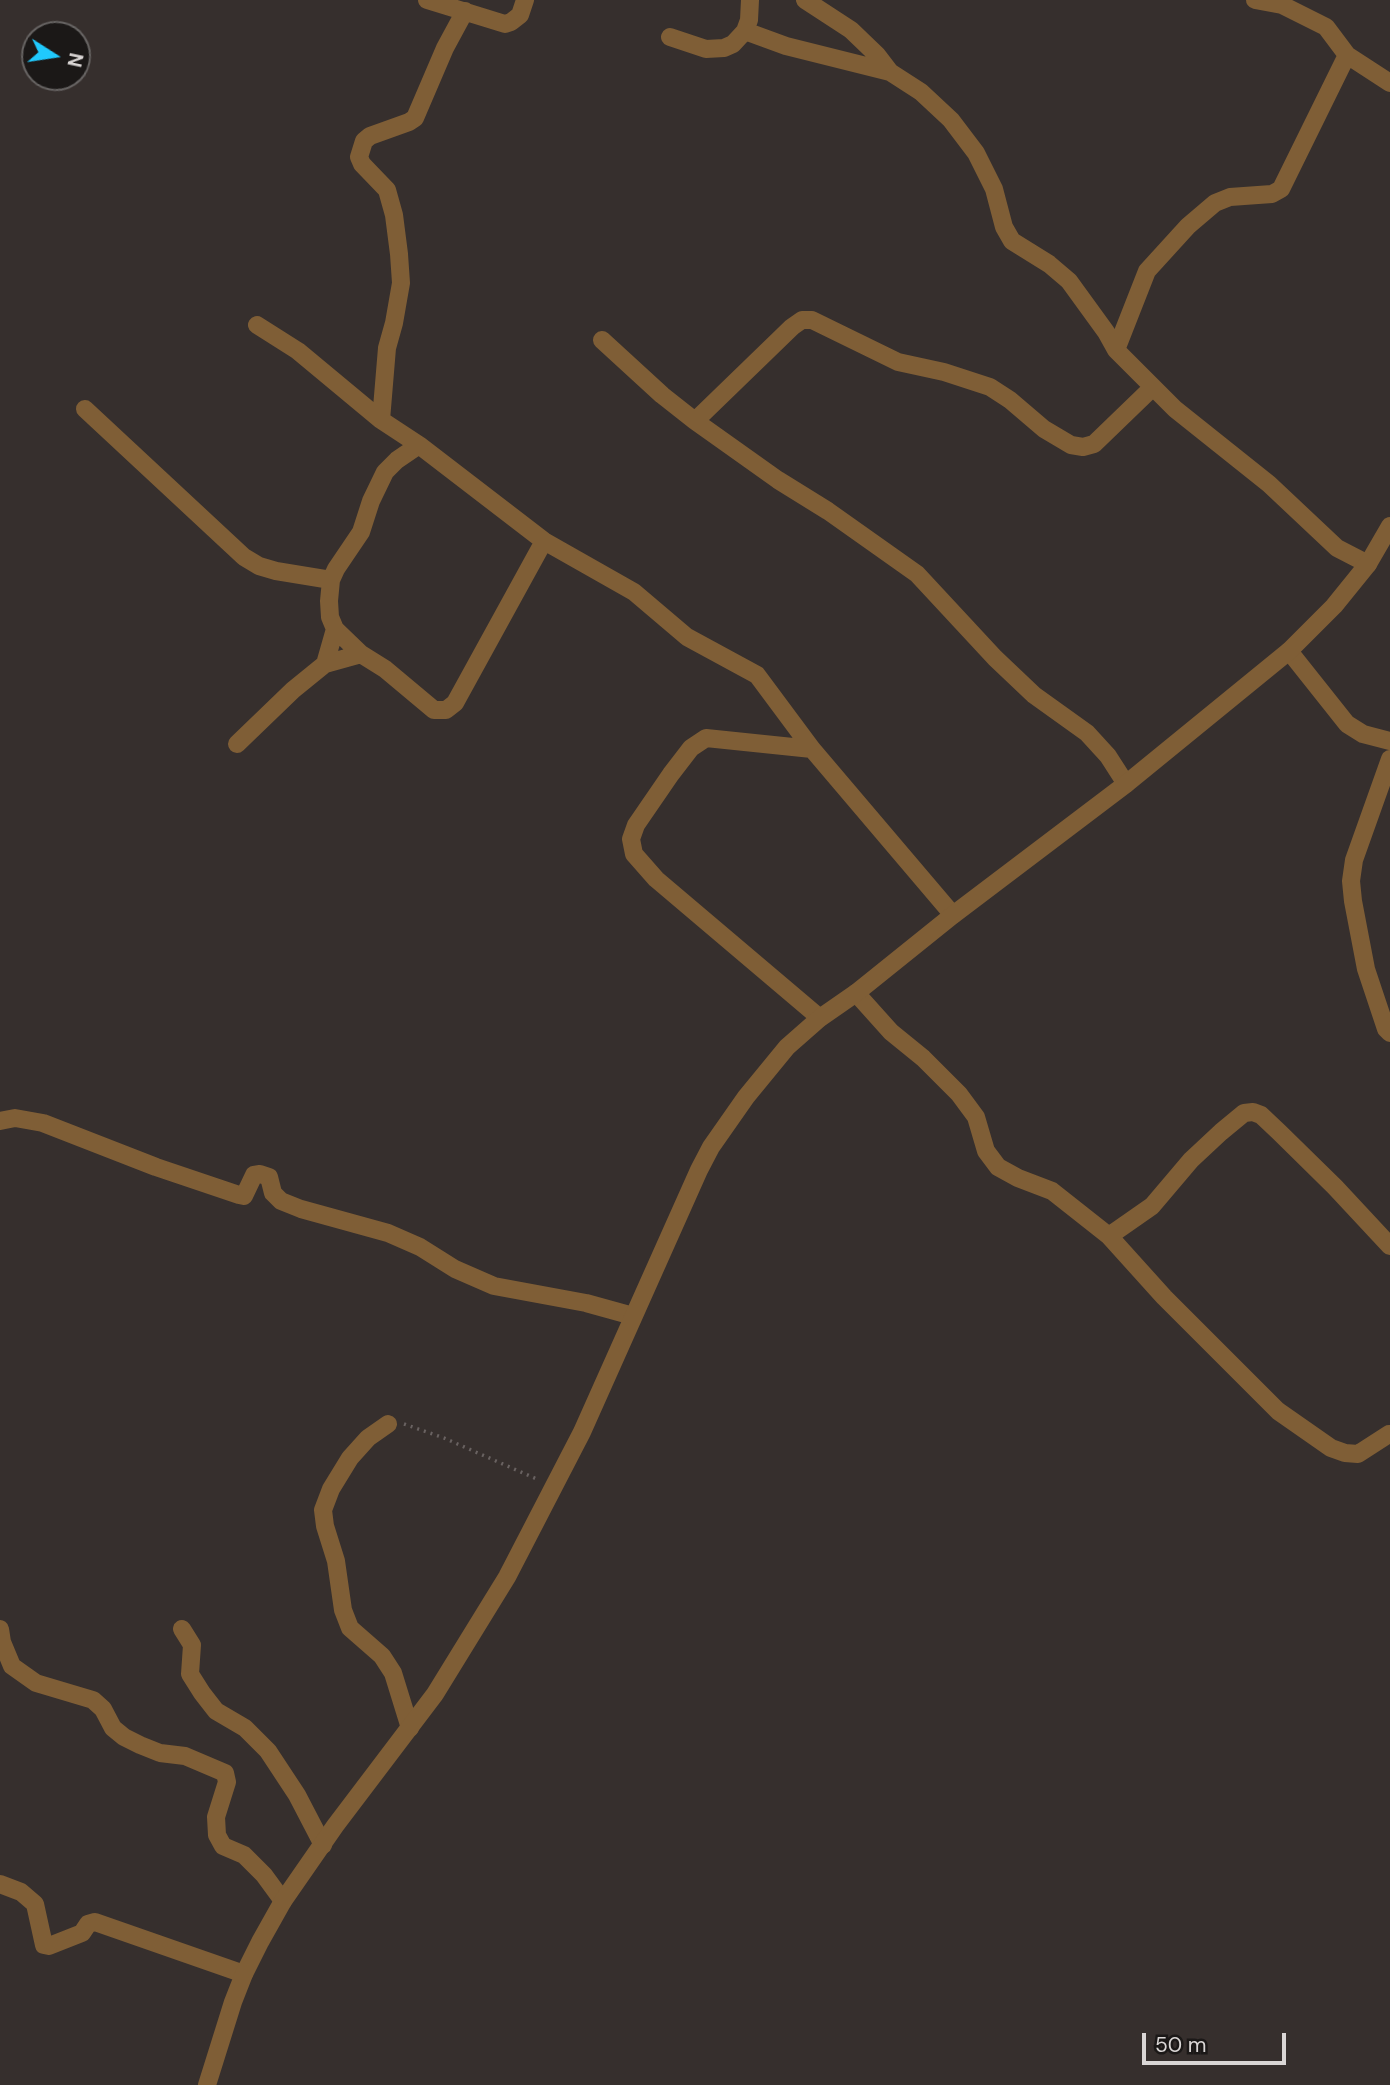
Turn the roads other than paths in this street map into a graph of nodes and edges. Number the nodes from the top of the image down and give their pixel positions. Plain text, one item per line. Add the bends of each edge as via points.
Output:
1 (427, 0) edge
2 (525, 0) edge
3 (750, 0) edge
4 (805, 0) edge
5 (1255, 0) edge
6 (465, 11) junction
7 (746, 31) junction
8 (670, 37) dead end
9 (1347, 55) junction
10 (890, 72) junction
11 (1390, 83) edge
12 (257, 325) dead end
13 (602, 340) dead end
14 (1116, 350) junction
15 (1153, 387) junction
16 (85, 408) dead end
17 (381, 420) junction
18 (695, 421) junction
19 (419, 445) junction
20 (1390, 526) edge
21 (544, 541) junction
22 (1368, 564) junction
23 (331, 580) junction
24 (335, 629) junction
25 (1289, 651) junction
26 (361, 654) junction
27 (325, 664) junction
28 (1390, 741) edge
29 (237, 744) dead end
30 (812, 748) junction
31 (1390, 759) edge
32 (1126, 784) junction
33 (953, 915) junction
34 (856, 993) junction
35 (820, 1018) junction
36 (1390, 1033) edge
37 (0, 1121) edge
38 (1109, 1236) junction
39 (1390, 1246) edge
40 (633, 1316) junction
41 (388, 1424) road end
42 (1389, 1434) edge
43 (0, 1629) edge
44 (182, 1629) dead end
45 (410, 1728) junction
46 (323, 1845) junction
47 (0, 1884) edge
48 (283, 1901) junction
49 (244, 1974) junction
50 (207, 2085) edge

1 - 6 street
2 - 6 street via 520,15 505,24
3 - 7 street
4 - 10 street via 851,30
5 - 9 street via 1282,5 1326,27
6 - 17 street via 415,117 370,135 359,157 387,190 399,254 401,283 387,348
7 - 8 street via 724,48 705,49
7 - 10 street via 799,50
9 - 11 street
9 - 14 street via 1281,189 1272,194 1230,197 1188,226 1147,271
10 - 14 street via 921,92 964,136 994,189 1008,236 1069,281
12 - 17 street via 298,351
13 - 18 street
14 - 15 street
15 - 18 street via 1094,444 1071,445 990,387 898,362 812,320 802,320
15 - 22 street via 1337,548
16 - 23 street via 244,557 276,571
17 - 19 street
18 - 32 street via 917,574 1034,695 1087,733
19 - 21 street
19 - 23 street via 385,472 361,532
20 - 22 street
21 - 26 street via 446,710 434,710
21 - 30 street via 634,592 687,637 757,676
22 - 25 street
23 - 24 street via 330,617
24 - 26 street
24 - 27 street
25 - 28 street via 1347,724
25 - 32 street
26 - 27 street
27 - 29 street
30 - 33 street
30 - 35 street via 706,738 691,748 671,774 631,839 634,854 656,879
31 - 36 street via 1354,860 1351,881 1366,969
32 - 33 street
33 - 34 street
34 - 35 street
34 - 38 street via 959,1094 976,1117 986,1151 998,1167 1052,1191
35 - 40 street via 787,1047 711,1147
37 - 40 street via 15,1118 43,1123 239,1195 244,1196 254,1175 260,1174 269,1177 273,1193 281,1201 388,1233 494,1286
38 - 39 street via 1152,1206 1221,1132 1244,1113 1253,1112 1335,1186
38 - 42 street via 1278,1411 1345,1453 1358,1454
40 - 45 street via 582,1432 507,1577
41 - 45 street via 350,1458 323,1510 350,1628 382,1656 393,1673
43 - 48 street via 12,1667 36,1683 93,1700 113,1728 140,1745 186,1756 225,1773 217,1835 223,1846 244,1855 264,1875
44 - 46 street via 192,1645 190,1674 202,1693 216,1711 245,1728 268,1751
45 - 46 street
46 - 48 street
47 - 49 street via 35,1904 44,1945 49,1947 95,1922
48 - 49 street
49 - 50 street

